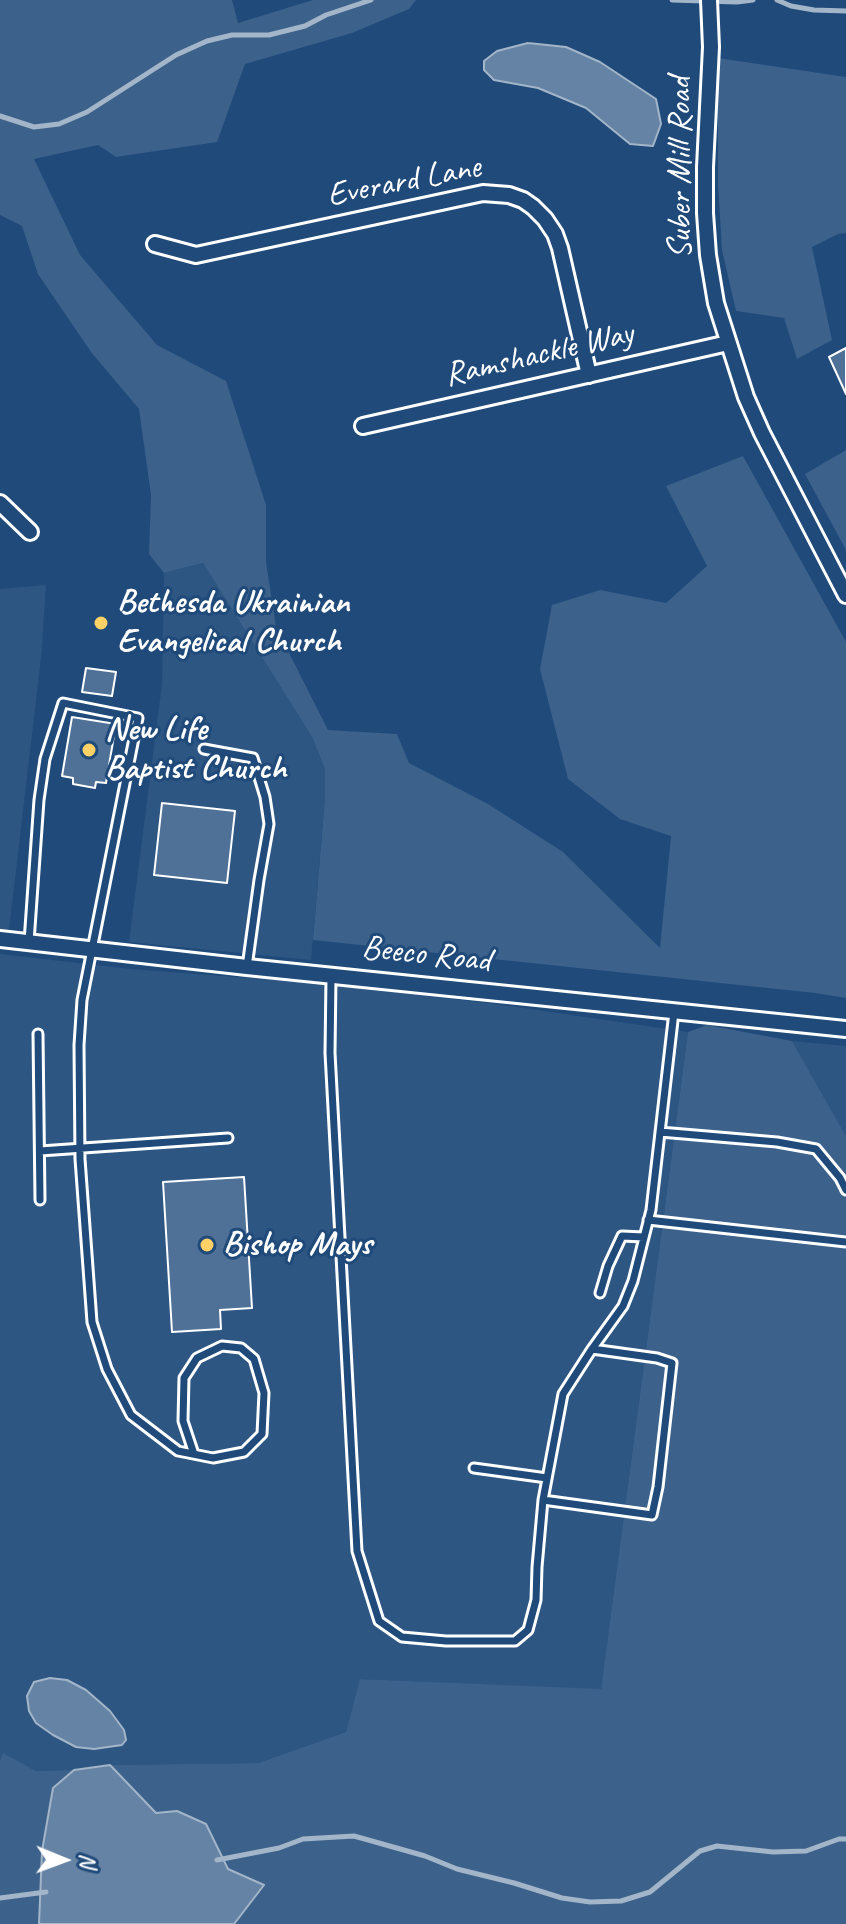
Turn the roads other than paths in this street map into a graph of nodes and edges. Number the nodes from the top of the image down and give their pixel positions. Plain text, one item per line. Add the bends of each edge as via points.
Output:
1 (709, 8) edge
2 (155, 244) dead end
3 (728, 343) junction
4 (589, 375) junction
5 (363, 426) dead end
6 (0, 503) edge
7 (30, 532) dead end
8 (846, 595) edge
9 (204, 749) dead end
10 (0, 939) edge
11 (29, 942) junction
12 (92, 948) junction
13 (247, 967) junction
14 (331, 974) junction
15 (674, 1012) junction
16 (846, 1029) edge
17 (38, 1034) dead end
18 (660, 1132) junction
19 (228, 1138) dead end
20 (79, 1148) junction
21 (40, 1151) junction
22 (846, 1190) edge
23 (40, 1200) dead end
24 (648, 1220) junction
25 (644, 1237) junction
26 (846, 1242) edge
27 (600, 1293) dead end
28 (592, 1349) junction
29 (194, 1454) junction
30 (474, 1468) dead end
31 (547, 1478) junction
32 (543, 1500) junction

1 - 3 street, Suber Mill Road via 705,213 716,303
2 - 4 street, Everard Lane via 196,255 483,193 509,195 533,207 555,234
3 - 4 street, Ramshackle Way
3 - 8 street, Suber Mill Road via 762,433
4 - 5 street, Ramshackle Way
6 - 7 street
9 - 13 lane via 253,758 265,797 269,824
10 - 11 street, Beeco Road
11 - 12 street, Beeco Road
11 - 12 lane via 39,800 45,759 63,703 138,718
12 - 13 street, Beeco Road
12 - 20 lane via 79,1045
13 - 14 street, Beeco Road
14 - 15 street, Beeco Road
14 - 32 lane via 331,1068 357,1551 379,1621 402,1637 515,1641 528,1630 536,1600
15 - 16 street, Beeco Road
15 - 18 lane
17 - 21 lane
18 - 22 lane via 816,1149
18 - 24 lane
19 - 20 lane
20 - 21 lane
20 - 29 lane via 92,1322 107,1369 131,1415 178,1451
21 - 23 lane
24 - 25 lane
24 - 26 lane
25 - 27 lane via 622,1236
25 - 28 lane via 623,1306
28 - 31 lane via 563,1394
28 - 32 lane via 672,1363 652,1515
29 - 29 lane via 213,1458 244,1452 262,1434 264,1393 254,1359 241,1348 222,1346 197,1358 184,1378 183,1421
30 - 31 lane
31 - 32 lane

